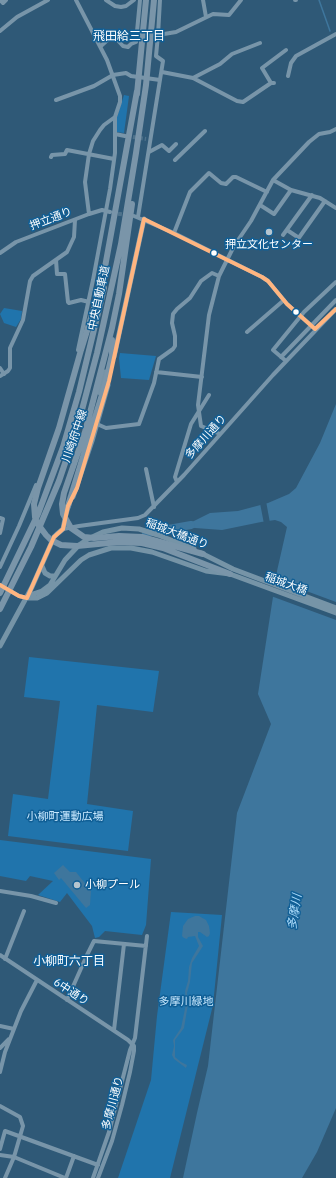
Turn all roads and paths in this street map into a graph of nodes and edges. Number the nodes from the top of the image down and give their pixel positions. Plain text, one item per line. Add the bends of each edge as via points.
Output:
1 (0, 0) edge
2 (6, 0) edge
3 (48, 0) edge
4 (76, 0) edge
5 (106, 0) edge
6 (134, 0) edge
7 (140, 0) edge
8 (146, 0) edge
9 (154, 0) edge
10 (160, 0) edge
11 (203, 0) edge
12 (241, 0) edge
13 (206, 17) junction
14 (0, 32) edge
15 (158, 34) junction
16 (336, 34) edge
17 (136, 42) junction
18 (260, 43) dead end
19 (101, 46) junction
20 (286, 50) dead end
21 (156, 56) junction
22 (162, 72) junction
23 (113, 75) junction
24 (288, 76) dead end
25 (193, 78) junction
26 (160, 80) junction
27 (138, 88) junction
28 (145, 93) junction
29 (56, 100) dead end
30 (115, 117) junction
31 (336, 129) edge
32 (205, 131) dead end
33 (115, 134) junction
34 (125, 136) tunnel mouth
35 (146, 139) tunnel mouth
36 (152, 139) junction
37 (176, 144) dead end
38 (149, 152) junction
39 (89, 154) junction
40 (51, 157) dead end
41 (114, 158) junction
42 (175, 160) dead end
43 (273, 180) junction
44 (290, 190) junction
45 (267, 192) junction
46 (312, 195) junction
47 (325, 201) junction
48 (260, 205) junction
49 (336, 208) edge
50 (108, 211) junction
51 (89, 214) junction
52 (144, 219) junction
53 (76, 220) junction
54 (287, 230) junction
55 (174, 233) junction
56 (284, 234) dead end
57 (0, 246) edge
58 (1, 252) edge
59 (56, 260) junction
60 (226, 260) junction
61 (219, 276) junction
62 (336, 282) edge
63 (284, 300) junction
64 (336, 300) edge
65 (89, 302) junction
66 (336, 309) edge
67 (301, 316) junction
68 (311, 325) junction
69 (112, 328) junction
70 (315, 329) junction
71 (247, 332) dead end
72 (281, 357) junction
73 (286, 362) junction
74 (0, 368) edge
75 (156, 372) junction
76 (2, 375) edge
77 (202, 378) junction
78 (102, 395) junction
79 (209, 395) dead end
80 (199, 410) junction
81 (97, 424) junction
82 (220, 434) junction
83 (146, 469) dead end
84 (177, 482) junction
85 (68, 506) junction
86 (154, 507) junction
87 (0, 518) edge
88 (64, 529) junction
89 (0, 533) edge
90 (203, 554) junction
91 (42, 566) junction
92 (0, 567) edge
93 (231, 572) junction
94 (56, 576) junction
95 (3, 584) edge
96 (0, 593) edge
97 (27, 598) junction
98 (336, 608) edge
99 (0, 609) edge
100 (336, 613) edge
101 (0, 646) edge
102 (0, 891) edge
103 (56, 903) dead end
104 (24, 911) dead end
105 (147, 936) dead end
106 (124, 944) junction
107 (146, 946) junction
108 (0, 956) edge
109 (4, 959) junction
110 (37, 980) junction
111 (67, 1000) junction
112 (0, 1026) edge
113 (14, 1029) junction
114 (114, 1030) junction
115 (10, 1037) junction
116 (132, 1044) junction
117 (0, 1048) edge
118 (0, 1072) edge
119 (0, 1106) edge
120 (20, 1136) junction
121 (0, 1149) edge
122 (0, 1155) edge
123 (74, 1156) junction
124 (14, 1157) junction
125 (98, 1165) junction
126 (5, 1178) edge
127 (66, 1178) edge
128 (92, 1178) edge
129 (98, 1178) edge

1 - 2 street via 3,3
3 - 14 street via 17,17
4 - 19 street
5 - 6 street via 121,7
7 - 17 street
8 - 27 highway, 中央自動車道
9 - 28 highway, 中央自動車道
10 - 15 street
11 - 13 street
12 - 13 street via 229,15 213,14
13 - 15 street via 176,32
15 - 21 street
16 - 24 street via 296,56 291,63
17 - 19 street via 128,47 123,46 113,35
17 - 21 street
18 - 25 street via 232,54 220,64
19 - 23 street
20 - 25 street via 262,68 273,83 243,102
21 - 22 street via 163,61
22 - 25 street
22 - 26 street
23 - 26 street via 126,73
23 - 29 street via 94,86
23 - 30 street via 120,96
26 - 36 street
27 - 93 highway via 100,290 59,428 38,488 34,511 37,523 46,535 57,543 68,546 142,543
27 - 95 highway, 中央自動車道 via 113,243 79,392 38,514
28 - 69 highway via 140,153
28 - 99 highway, 中央自動車道 via 121,244 78,425 44,519
30 - 33 street
30 - 39 street via 104,124 93,141
31 - 43 street via 319,134 309,142
32 - 42 street
33 - 34 street
33 - 41 street
35 - 36 street
36 - 38 street
37 - 38 street via 169,151 162,145
38 - 52 street via 136,217
39 - 40 street via 67,150 65,154
39 - 41 street
39 - 51 street via 85,182
41 - 50 street
43 - 44 street
43 - 45 street
44 - 46 street
44 - 48 street via 274,214
45 - 48 street
45 - 55 street via 236,177 226,184 221,183 209,173 190,192
46 - 47 street
46 - 54 street
47 - 49 street
47 - 54 street via 298,239
48 - 60 street
50 - 51 street, 押立通り
50 - 65 street
51 - 53 street, 押立通り
52 - 55 street
52 - 78 main road, 川崎府中線 via 125,310
53 - 58 street, 押立通り via 16,242
53 - 59 street via 70,248
54 - 56 street
55 - 60 street
57 - 58 street
59 - 65 street via 57,274 66,274 68,302
59 - 76 street via 33,276 30,281 23,320 10,348 10,368
60 - 61 street
60 - 63 street via 268,281
61 - 75 street via 212,273 201,281 190,298 173,314 175,346 159,359
61 - 77 street via 210,315
62 - 67 street
63 - 67 street
63 - 71 street
64 - 68 street
65 - 92 street via 57,425 40,476
66 - 70 street, 多摩川通り
67 - 68 street
67 - 72 street via 273,350
68 - 70 street
68 - 72 street
69 - 85 highway via 110,364
69 - 90 highway via 85,432 64,493 62,514 71,528 84,537 142,537
70 - 73 street, 多摩川通り
72 - 73 street
73 - 82 street, 多摩川通り
74 - 76 street
75 - 77 street
75 - 81 street via 139,424 106,428
77 - 80 street
78 - 81 main road, 川崎府中線
78 - 88 main road, 川崎府中線 via 66,494 61,514
79 - 80 street
80 - 82 street via 201,426
80 - 84 street via 191,424 180,456 175,477
81 - 85 main road, 川崎府中線 via 77,488
82 - 84 street, 多摩川通り
83 - 86 street
84 - 86 street, 多摩川通り
85 - 88 main road, 川崎府中線
86 - 88 street, 多摩川通り via 141,518
87 - 89 street via 3,519
88 - 91 main road via 54,537
90 - 93 main road, 稲城大橋通り
90 - 94 main road, 稲城大橋通り via 139,529 118,529 99,534 72,551
91 - 94 main road via 44,573
91 - 97 main road
93 - 97 main road via 206,571 152,552 111,548 81,560 47,593 36,598
93 - 98 main road, 稲城大橋
93 - 100 main road, 稲城大橋
94 - 97 main road, 稲城大橋通り via 47,588
95 - 96 highway, 中央自動車道
95 - 97 street via 19,596
97 - 101 main road
102 - 103 street
104 - 109 street
105 - 107 street
106 - 107 street
106 - 111 street via 94,941
106 - 114 street
107 - 116 street via 135,1038
108 - 109 street, 6中通り
109 - 110 street, 6中通り
110 - 111 street, 6中通り
110 - 113 street
111 - 114 street, 6中通り
112 - 113 street
113 - 115 street
114 - 116 street, 6中通り
115 - 117 street
115 - 118 street
116 - 125 street via 110,1132
116 - 129 street, 多摩川通り via 134,1051 120,1111
119 - 120 street via 20,1117 23,1126
120 - 121 street via 5,1131
120 - 123 street
120 - 124 street
122 - 124 street
123 - 125 street
123 - 127 street
124 - 126 street
124 - 127 street
125 - 128 street

